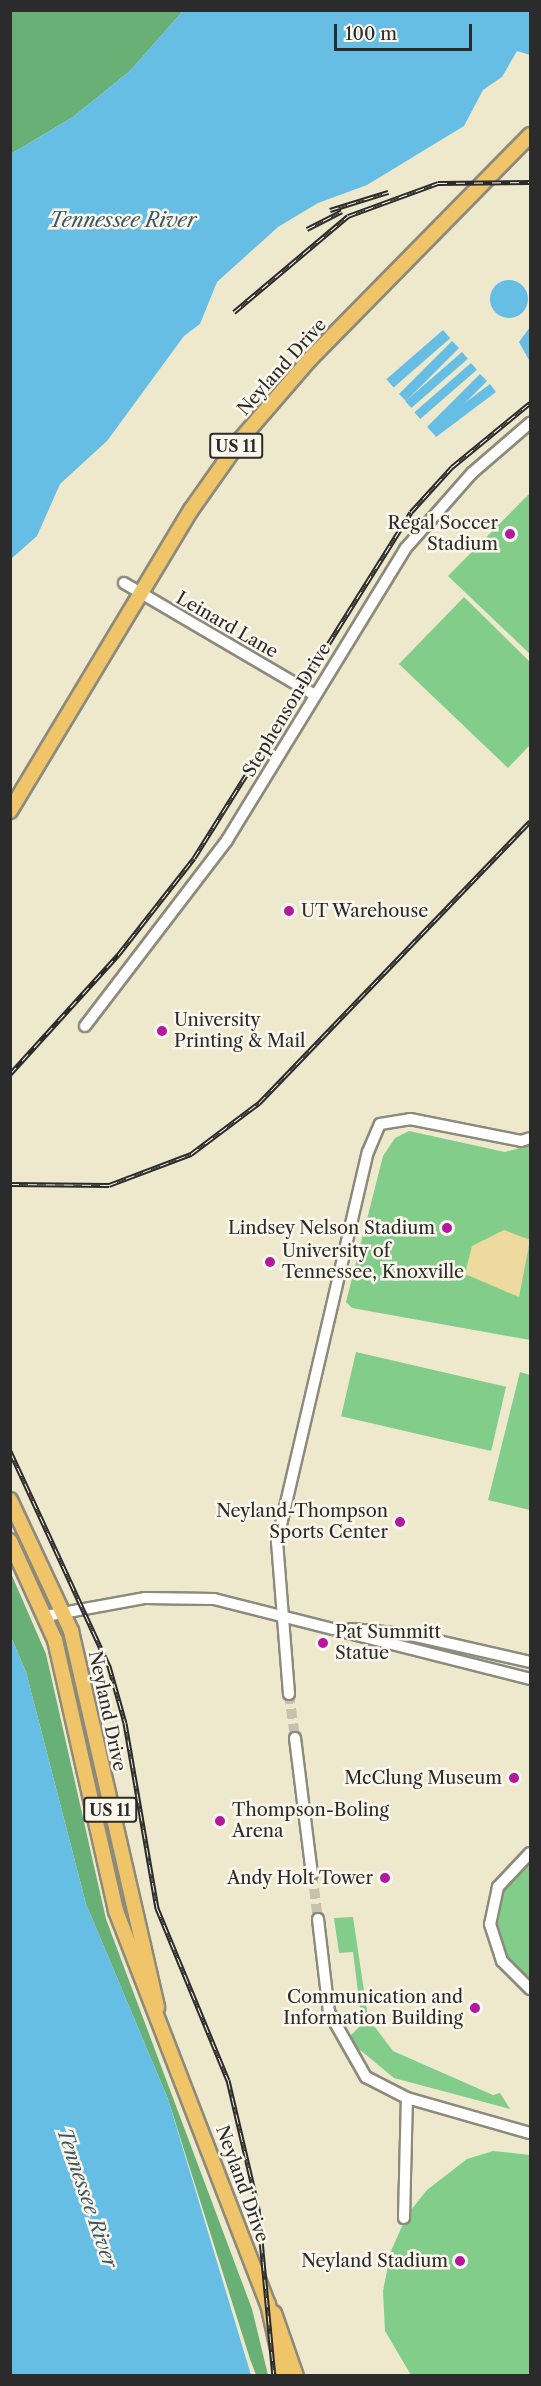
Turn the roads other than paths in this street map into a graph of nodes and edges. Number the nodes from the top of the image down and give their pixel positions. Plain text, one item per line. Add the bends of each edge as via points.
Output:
1 (531, 135) edge
2 (531, 423) edge
3 (124, 583) dead end
4 (141, 593) junction
5 (315, 695) junction
6 (10, 811) edge
7 (85, 1026) dead end
8 (531, 1138) edge
9 (10, 1500) edge
10 (10, 1541) edge
11 (63, 1611) junction
12 (278, 1612) junction
13 (46, 1616) junction
14 (351, 1629) junction
15 (531, 1662) edge
16 (531, 1679) edge
17 (289, 1694) tunnel mouth
18 (295, 1738) tunnel mouth
19 (531, 1853) edge
20 (312, 1874) tunnel mouth
21 (318, 1919) tunnel mouth
22 (531, 1989) edge
23 (158, 2009) junction
24 (407, 2098) junction
25 (531, 2133) edge
26 (405, 2218) dead end
27 (268, 2304) junction
28 (284, 2376) edge
29 (296, 2376) edge

1 - 4 main road, Neyland Drive / US 11 via 318,351 241,439
2 - 5 street, Stephenson Drive via 472,472 425,523
3 - 4 street, Leinard Lane
4 - 5 street, Leinard Lane
4 - 6 main road, Neyland Drive / US 11
5 - 7 street, Stephenson Drive via 226,840
8 - 12 street via 521,1141 410,1119 380,1124 368,1152 277,1542
9 - 11 main road, Neyland Drive / US 11
10 - 13 main road, Neyland Drive / US 11
11 - 12 street via 186,1596
11 - 13 street
11 - 23 main road, Neyland Drive / US 11
12 - 14 street
12 - 17 street
13 - 23 main road, Neyland Drive / US 11 via 116,1911
14 - 15 street via 407,1634
14 - 16 street via 415,1652
18 - 20 street
19 - 22 street via 498,1887 490,1924 502,1961
21 - 24 street via 329,2012 346,2049 366,2077
23 - 27 main road, Neyland Drive / US 11
24 - 25 street
24 - 26 street
27 - 28 main road, Neyland Drive / US 11
27 - 29 main road, Neyland Drive / US 11

